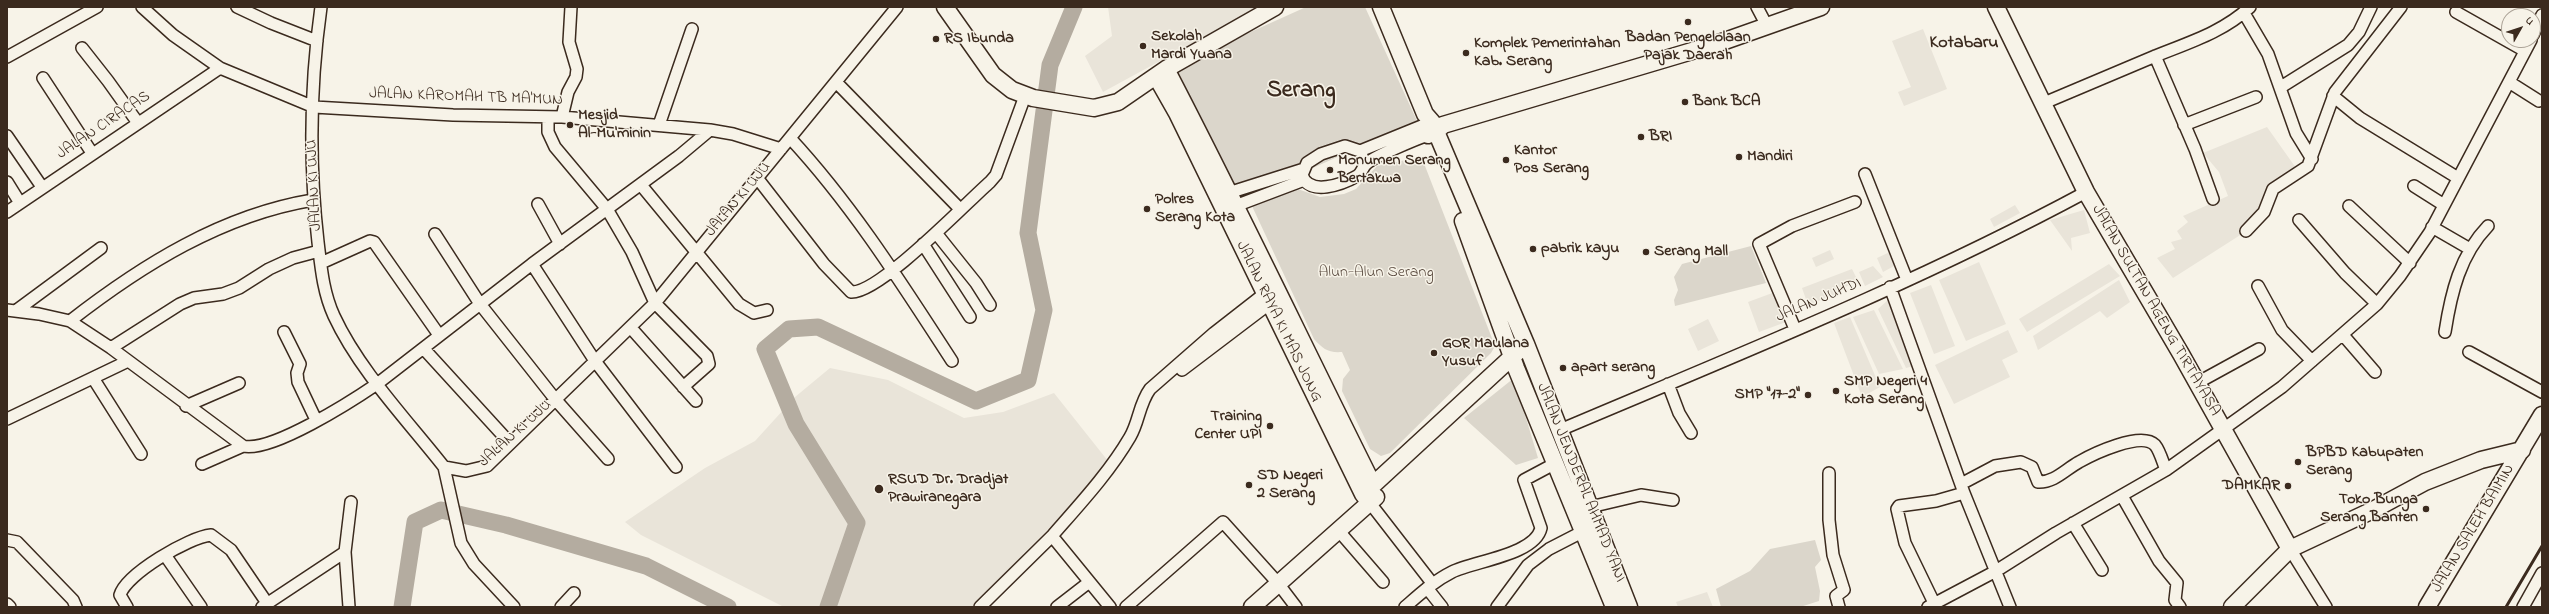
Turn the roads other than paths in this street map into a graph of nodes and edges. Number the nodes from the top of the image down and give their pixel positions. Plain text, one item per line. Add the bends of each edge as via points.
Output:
1 (97, 7) edge
2 (142, 7) edge
3 (237, 7) edge
4 (321, 7) edge
5 (571, 7) edge
6 (897, 7) edge
7 (945, 7) edge
8 (1275, 7) edge
9 (1381, 7) edge
10 (1757, 7) edge
11 (1821, 7) edge
12 (1996, 7) edge
13 (2371, 7) edge
14 (2401, 7) edge
15 (2247, 10) edge
16 (2456, 12) dead end
17 (1767, 26) junction
18 (692, 29) dead end
19 (316, 40) junction
20 (82, 48) dead end
21 (2527, 48) edge
22 (2525, 51) junction
23 (2155, 56) junction
24 (7, 57) edge
25 (220, 68) junction
26 (1161, 73) junction
27 (43, 78) dead end
28 (836, 82) junction
29 (2509, 82) junction
30 (2281, 87) junction
31 (2333, 96) junction
32 (1029, 97) junction
33 (2256, 97) dead end
34 (2539, 101) dead end
35 (2044, 103) junction
36 (314, 107) junction
37 (548, 118) junction
38 (562, 118) junction
39 (138, 123) junction
40 (659, 125) junction
41 (1431, 125) junction
42 (2184, 125) junction
43 (710, 130) junction
44 (7, 136) edge
45 (790, 138) junction
46 (781, 149) junction
47 (1360, 150) junction
48 (92, 153) junction
49 (2312, 159) junction
50 (1365, 164) junction
51 (1304, 169) junction
52 (1865, 174) dead end
53 (2458, 178) junction
54 (758, 179) junction
55 (1304, 180) junction
56 (7, 182) edge
57 (641, 184) junction
58 (2414, 186) dead end
59 (42, 187) junction
60 (2086, 192) junction
61 (2213, 199) dead end
62 (313, 200) junction
63 (1227, 201) junction
64 (1854, 202) dead end
65 (20, 203) junction
66 (538, 204) dead end
67 (2444, 205) junction
68 (2349, 206) dead end
69 (607, 209) junction
70 (960, 209) junction
71 (7, 212) edge
72 (2299, 220) dead end
73 (2488, 226) dead end
74 (2432, 227) junction
75 (2246, 231) dead end
76 (936, 233) junction
77 (435, 234) dead end
78 (560, 244) junction
79 (923, 244) junction
80 (101, 248) dead end
81 (2470, 249) junction
82 (320, 251) junction
83 (696, 252) junction
84 (321, 263) junction
85 (2410, 263) junction
86 (532, 264) junction
87 (893, 270) junction
88 (1907, 280) junction
89 (2258, 286) dead end
90 (1890, 287) junction
91 (1266, 299) junction
92 (655, 303) junction
93 (480, 304) junction
94 (2377, 304) junction
95 (990, 305) dead end
96 (12, 310) edge
97 (767, 310) dead end
98 (970, 317) dead end
99 (70, 322) junction
100 (631, 328) junction
101 (1795, 329) junction
102 (284, 332) dead end
103 (2445, 332) dead end
104 (439, 335) junction
105 (2343, 336) junction
106 (1526, 344) junction
107 (111, 348) junction
108 (424, 349) junction
109 (2259, 349) dead end
110 (2469, 352) dead end
111 (595, 361) junction
112 (952, 361) dead end
113 (2312, 361) junction
114 (126, 362) junction
115 (1513, 362) junction
116 (2375, 372) dead end
117 (93, 378) junction
118 (239, 383) dead end
119 (2197, 383) junction
120 (377, 384) junction
121 (1668, 384) junction
122 (683, 387) junction
123 (2542, 392) edge
124 (555, 399) junction
125 (696, 401) dead end
126 (186, 406) junction
127 (2542, 415) edge
128 (7, 419) edge
129 (316, 420) junction
130 (1335, 424) junction
131 (1560, 430) junction
132 (2223, 431) junction
133 (1691, 433) dead end
134 (1431, 439) junction
135 (509, 442) junction
136 (243, 446) junction
137 (2522, 450) junction
138 (141, 454) dead end
139 (608, 459) dead end
140 (202, 464) dead end
141 (1554, 464) junction
142 (444, 467) junction
143 (676, 467) dead end
144 (2166, 470) junction
145 (1829, 473) dead end
146 (1963, 488) junction
147 (2122, 496) junction
148 (1673, 500) dead end
149 (351, 502) dead end
150 (1370, 503) junction
151 (1590, 507) junction
152 (2073, 523) junction
153 (1338, 530) junction
154 (1582, 532) junction
155 (1052, 536) junction
156 (7, 540) edge
157 (2290, 549) junction
158 (345, 552) junction
159 (165, 555) junction
160 (1600, 556) junction
161 (2102, 570) dead end
162 (1996, 571) junction
163 (2542, 573) edge
164 (1277, 582) junction
165 (1384, 582) dead end
166 (1088, 583) junction
167 (1430, 586) junction
168 (574, 593) dead end
169 (7, 604) edge
170 (265, 605) edge
171 (1933, 606) edge
172 (10, 607) edge
173 (76, 607) edge
174 (127, 607) edge
175 (201, 607) edge
176 (349, 607) edge
177 (514, 607) edge
178 (561, 607) edge
179 (980, 607) edge
180 (1057, 607) edge
181 (1110, 607) edge
182 (1126, 607) edge
183 (1252, 607) edge
184 (1296, 607) edge
185 (1406, 607) edge
186 (1442, 607) edge
187 (1497, 607) edge
188 (1614, 607) edge
189 (1629, 607) edge
190 (1838, 607) edge
191 (2010, 607) edge
192 (2180, 607) edge
193 (2232, 607) edge
194 (2326, 607) edge
195 (2427, 607) edge
196 (2523, 607) edge

1 - 24 street
2 - 25 street, JALAN KAROMAH TB MA'MUN via 173,35
3 - 19 street
4 - 19 street, JALAN KI UJU
5 - 38 street via 569,42 577,69
6 - 28 street, JALAN KI UJU
7 - 32 main road via 993,75 1012,90
8 - 26 main road
9 - 41 main road, JALAN JENDERAL AHMAD YANI
10 - 17 street
11 - 17 main road
12 - 35 main road, JALAN SULTAN AGENG TIRTAYASA
13 - 30 street via 2359,32 2348,45
14 - 31 street
15 - 23 street via 2233,21 2190,44
15 - 30 street
16 - 22 street
17 - 41 main road via 1720,43
18 - 40 street
19 - 36 street, JALAN KI UJU via 313,66
20 - 39 street
21 - 22 street
22 - 29 street
23 - 35 street
23 - 42 street
25 - 36 street, JALAN KAROMAH TB MA'MUN
25 - 39 street, JALAN CIRACAS
26 - 32 main road via 1118,102 1094,108 1081,108
26 - 63 main road, JALAN RAYA KI MAS JONG via 1177,113
27 - 48 street
28 - 45 street, JALAN KI UJU
28 - 70 street
29 - 34 street
29 - 53 street
30 - 49 street via 2296,133
31 - 49 street
31 - 53 street via 2360,118
32 - 70 street via 996,175
33 - 42 street
35 - 60 main road, JALAN SULTAN AGENG TIRTAYASA
36 - 37 street, JALAN KAROMAH TB MA'MUN
36 - 62 street, JALAN KI UJU
37 - 38 street, JALAN KAROMAH TB MA'MUN
37 - 69 street via 548,132 554,147
38 - 40 street, JALAN KAROMAH TB MA'MUN
39 - 48 street, JALAN CIRACAS
40 - 43 street, JALAN KAROMAH TB MA'MUN
41 - 47 street
41 - 50 street
41 - 106 main road, JALAN JENDERAL AHMAD YANI
41 - 115 main road, JALAN JENDERAL AHMAD YANI
42 - 61 street
43 - 46 street, JALAN KAROMAH TB MA'MUN via 733,134
43 - 57 street
44 - 59 street
45 - 46 street, JALAN KI UJU
45 - 87 street via 841,198
46 - 54 street, JALAN KI UJU
47 - 50 street
47 - 51 street via 1345,146 1311,159
48 - 59 street, JALAN CIRACAS
49 - 75 street via 2306,168 2273,189 2264,212
50 - 55 street via 1357,176 1327,188 1318,188
51 - 55 street
51 - 63 street
52 - 88 street
53 - 67 street
54 - 83 street, JALAN KI UJU
54 - 87 street via 824,264 851,292 860,291
55 - 63 street
56 - 65 street
57 - 69 street
57 - 83 street
58 - 67 street
59 - 65 street, JALAN CIRACAS
60 - 88 street, JALAN JUHDI via 1999,239
60 - 119 main road, JALAN SULTAN AGENG TIRTAYASA
62 - 82 street, JALAN KI UJU
62 - 99 street via 285,205 190,242 133,274
63 - 91 main road, JALAN RAYA KI MAS JONG
63 - 130 main road
64 - 101 street via 1792,226 1760,244
65 - 71 street, JALAN CIRACAS
66 - 78 street
67 - 74 street
68 - 85 street
69 - 78 street
69 - 92 street via 632,252
70 - 76 street
72 - 94 street via 2345,273
73 - 81 street
74 - 81 street
74 - 85 street
76 - 79 street
76 - 95 street
77 - 93 street
78 - 86 street
79 - 87 street
79 - 98 street
80 - 96 street
81 - 103 street via 2455,281
82 - 84 street, JALAN KI UJU
82 - 107 street via 293,258 268,269 239,288 223,294 201,296 180,304
83 - 92 street, JALAN KI UJU
83 - 97 street via 739,304 754,313
84 - 104 street via 370,241 374,242
84 - 120 street, JALAN KI UJU via 328,300 335,317
85 - 94 street
86 - 93 street
86 - 111 street
87 - 112 street
88 - 90 street, JALAN JUHDI
89 - 113 street via 2282,330
90 - 101 street, JALAN JUHDI
90 - 146 street
91 - 130 main road, JALAN RAYA KI MAS JONG
91 - 155 street via 1165,384 1150,389 1144,398 1131,436 1092,490
92 - 100 street, JALAN KI UJU
92 - 122 street via 708,360 709,364
93 - 104 street
93 - 124 street
94 - 105 street
96 - 99 street
99 - 107 street
100 - 111 street, JALAN KI UJU
100 - 122 street
101 - 121 street, JALAN JUHDI
102 - 129 street via 300,364 298,382
104 - 108 street
105 - 113 street
105 - 116 street
106 - 115 main road
106 - 131 main road, JALAN JENDERAL AHMAD YANI
107 - 114 street
108 - 120 street
108 - 135 street
109 - 119 street
110 - 123 street
111 - 124 street, JALAN KI UJU
111 - 143 street
113 - 132 street
114 - 117 street
114 - 126 street
115 - 134 main road
115 - 141 main road, JALAN JENDERAL AHMAD YANI
117 - 128 street
117 - 138 street
118 - 126 street
119 - 132 main road, JALAN SULTAN AGENG TIRTAYASA
120 - 129 street
120 - 142 street, JALAN KI UJU
121 - 131 street, JALAN JUHDI
121 - 133 street via 1679,413
122 - 125 street
124 - 135 street, JALAN KI UJU
124 - 139 street
126 - 136 street
127 - 137 main road, JALAN SALEH BAIMIN
129 - 136 street via 265,444
130 - 134 main road via 1373,485
130 - 150 main road, JALAN RAYA KI MAS JONG via 1363,494
131 - 151 main road, JALAN JENDERAL AHMAD YANI
132 - 144 street
132 - 157 main road, JALAN SULTAN AGENG TIRTAYASA
134 - 150 main road
135 - 142 street, JALAN KI UJU via 487,466 477,470 452,470
136 - 140 street
137 - 157 main road via 2481,460 2425,482
137 - 195 main road, JALAN SALEH BAIMIN
141 - 154 main road, JALAN JENDERAL AHMAD YANI
141 - 167 street via 1524,480 1541,528 1535,538 1502,557 1453,572
142 - 177 street via 461,543 474,564
144 - 146 street via 2154,445 2145,440 2104,450 2046,482 2038,482 2032,467 2021,462 1995,466
144 - 147 street
145 - 190 street via 1829,520 1833,554 1844,590 1836,596
146 - 162 street
146 - 171 street via 1936,501 1900,506 1897,509 1905,543
147 - 152 street
147 - 192 street via 2159,561 2177,583 2175,600
148 - 151 street via 1641,495
149 - 158 street
150 - 153 main road
150 - 167 street
151 - 160 main road, JALAN JENDERAL AHMAD YANI
152 - 161 street
152 - 162 street
153 - 164 main road
153 - 165 street
154 - 160 main road, JALAN JENDERAL AHMAD YANI
154 - 187 street via 1549,549 1528,565
155 - 166 street
155 - 179 street
156 - 173 street via 16,542 73,600
157 - 193 main road
157 - 194 street
158 - 170 street
158 - 176 street
159 - 170 street via 196,538 211,535 231,550
159 - 174 street via 126,582 120,595
159 - 175 street
160 - 188 main road, JALAN JENDERAL AHMAD YANI
160 - 189 main road, JALAN JENDERAL AHMAD YANI
162 - 171 street
162 - 191 street
163 - 196 street
164 - 182 street via 1223,522
164 - 183 main road
164 - 184 street
166 - 180 street
166 - 181 street
167 - 185 street
167 - 186 street
168 - 178 street
169 - 172 street

